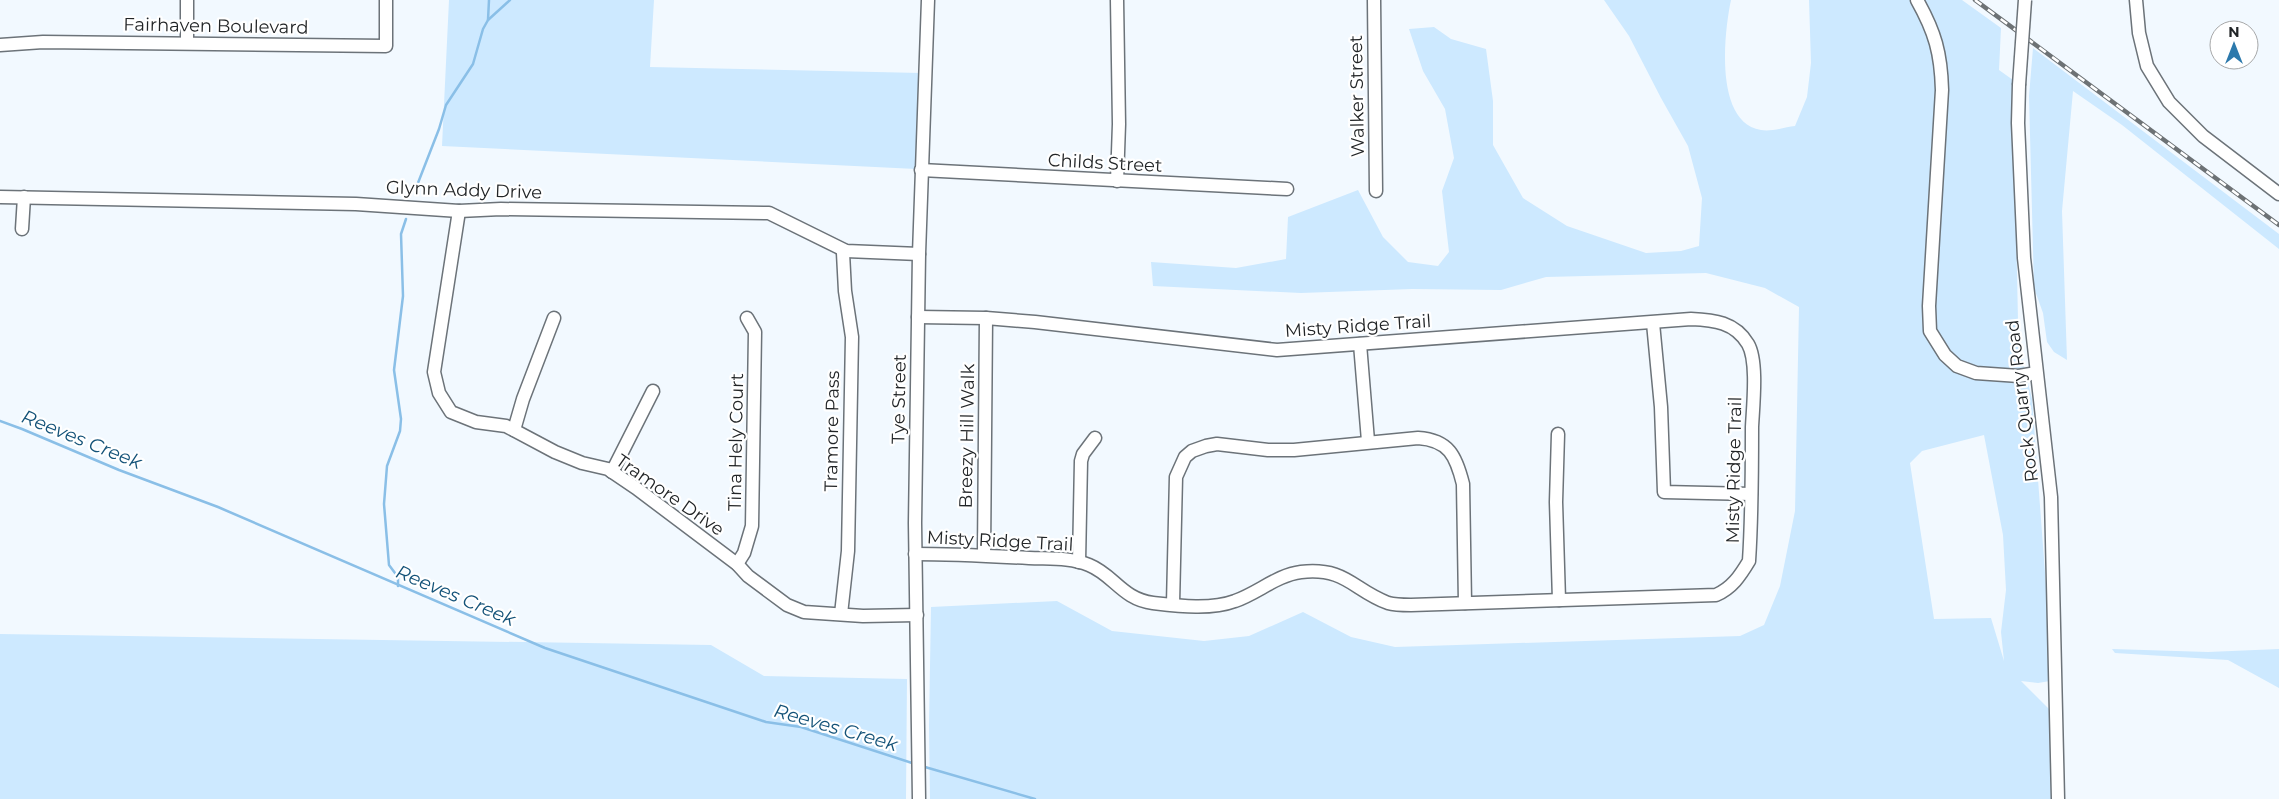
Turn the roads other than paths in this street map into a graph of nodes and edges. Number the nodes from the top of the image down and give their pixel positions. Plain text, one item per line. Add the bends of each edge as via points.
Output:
1 (187, 0) edge
2 (386, 0) edge
3 (928, 0) edge
4 (1117, 0) edge
5 (1374, 0) edge
6 (1917, 0) edge
7 (2026, 0) edge
8 (2136, 0) edge
9 (187, 43) junction
10 (0, 45) edge
11 (922, 170) junction
12 (1117, 181) junction
13 (1287, 189) dead end
14 (1376, 191) dead end
15 (2279, 194) edge
16 (0, 197) edge
17 (24, 197) junction
18 (459, 211) junction
19 (22, 229) dead end
20 (846, 251) junction
21 (919, 254) junction
22 (918, 317) junction
23 (554, 318) dead end
24 (747, 318) dead end
25 (986, 318) junction
26 (1653, 323) junction
27 (1360, 344) junction
28 (2036, 374) junction
29 (653, 391) dead end
30 (514, 430) junction
31 (1558, 434) dead end
32 (1095, 438) dead end
33 (1368, 441) junction
34 (612, 472) junction
35 (1751, 494) junction
36 (915, 554) junction
37 (984, 554) junction
38 (1079, 562) junction
39 (737, 564) junction
40 (1559, 600) junction
41 (1465, 603) junction
42 (1173, 604) junction
43 (842, 614) junction
44 (917, 614) junction
45 (919, 799) edge
46 (2058, 799) edge

1 - 9 street
2 - 9 street, Fairhaven Boulevard via 386,46
3 - 11 street, Tye Street
4 - 12 street
5 - 14 street, Walker Street
6 - 28 street via 1937,40 1941,64 1930,331 1945,355 1958,366 1976,374
7 - 28 street, Rock Quarry Road, bridge via 2018,123 2024,258
8 - 15 street via 2147,66 2169,102 2203,136
9 - 10 street, Fairhaven Boulevard via 44,42
11 - 12 street, Childs Street
11 - 21 street, Tye Street
12 - 13 street, Childs Street
16 - 17 street, Glynn Addy Drive
17 - 18 street, Glynn Addy Drive via 356,204
17 - 19 street
18 - 20 street, Glynn Addy Drive via 769,212
18 - 30 street, Tramore Drive via 434,372 439,394 451,412 476,422
20 - 21 street, Glynn Addy Drive
20 - 43 street, Tramore Pass via 843,253 845,291 852,337 848,551
21 - 22 street, Tye Street
22 - 25 street, Misty Ridge Trail
22 - 36 street, Tye Street
23 - 30 street
24 - 39 street, Tina Hely Court via 755,332 754,499 752,526
25 - 27 street, Misty Ridge Trail via 1277,350
25 - 37 street, Breezy Hill Walk
26 - 27 street, Misty Ridge Trail
26 - 35 street, Misty Ridge Trail via 1715,320 1729,324 1748,344 1753,361
26 - 35 street via 1664,492
27 - 33 street
28 - 46 street, Rock Quarry Road via 2051,497
29 - 34 street
30 - 34 street, Tramore Drive via 555,452
31 - 40 street
32 - 38 street via 1081,461
33 - 41 street via 1434,439 1452,453 1463,484
33 - 42 street via 1294,450 1217,444 1192,451 1185,457 1176,478
34 - 39 street, Tramore Drive
35 - 40 street, Misty Ridge Trail via 1749,561 1739,579 1726,590 1702,597
36 - 37 street, Misty Ridge Trail
36 - 44 street, Tye Street
37 - 38 street, Misty Ridge Trail
38 - 42 street, Misty Ridge Trail via 1091,565 1126,594 1140,601
39 - 43 street, Tramore Drive via 787,605 804,612
40 - 41 street, Misty Ridge Trail
41 - 42 street, Misty Ridge Trail via 1390,603 1330,572 1301,572 1281,577 1253,594 1218,606
43 - 44 street, Tramore Drive
44 - 45 street, Tye Street

